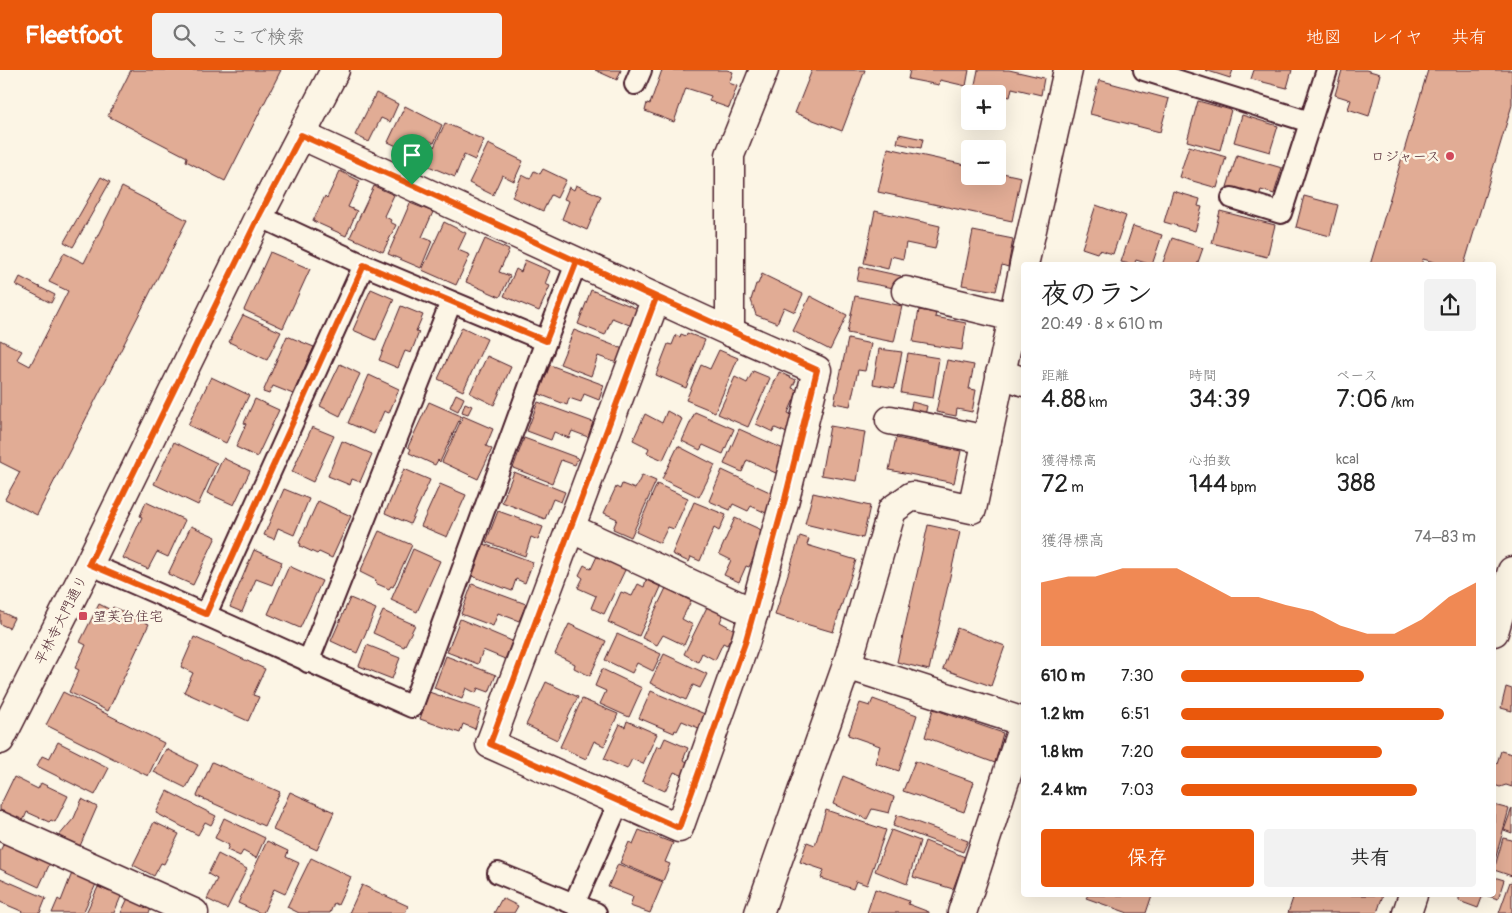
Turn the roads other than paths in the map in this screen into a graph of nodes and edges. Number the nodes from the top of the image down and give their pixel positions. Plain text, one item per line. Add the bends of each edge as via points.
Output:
1 (335, 70) edge
2 (764, 70) edge
3 (1068, 70) edge
4 (1144, 70) edge
5 (1327, 70) edge
6 (1310, 122) junction
7 (301, 135) junction
8 (1232, 198) dead end
9 (259, 216) junction
10 (577, 261) junction
11 (1026, 262) edge
12 (364, 265) junction
13 (1021, 284) edge
14 (906, 291) dead end
15 (656, 298) junction
16 (452, 302) junction
17 (1013, 317) junction
18 (730, 332) junction
19 (546, 341) junction
20 (1012, 378) edge
21 (890, 420) dead end
22 (987, 440) junction
23 (570, 528) junction
24 (89, 564) junction
25 (1504, 581) edge
26 (754, 613) junction
27 (206, 614) junction
28 (1496, 622) edge
29 (308, 662) junction
30 (847, 665) junction
31 (1021, 721) edge
32 (1021, 731) edge
33 (0, 740) edge
34 (619, 802) junction
35 (0, 826) edge
36 (498, 873) dead end
37 (1411, 897) edge
38 (574, 904) junction
39 (194, 913) edge
40 (596, 913) edge
41 (759, 913) edge
42 (962, 913) edge
43 (1407, 913) edge

1 - 7 street, 平林寺大門通り
2 - 18 street via 730,154
3 - 11 street
4 - 6 lane
5 - 6 lane
6 - 8 lane via 1281,213
7 - 9 street, 平林寺大門通り
7 - 10 street
9 - 12 lane
9 - 24 street, 平林寺大門通り
10 - 15 street
10 - 19 lane
12 - 16 lane
12 - 27 lane
13 - 17 street
14 - 17 street
15 - 18 street
15 - 23 street
16 - 19 lane
16 - 29 lane
17 - 20 street
18 - 26 street via 817,370
19 - 29 lane via 412,707
20 - 22 street
21 - 22 street
22 - 30 street via 972,509 912,496 892,510
23 - 26 street
23 - 34 street via 490,744
24 - 27 lane
24 - 33 street, 平林寺大門通り
25 - 28 street
26 - 34 street via 679,828
27 - 29 lane
30 - 31 street
30 - 41 street
32 - 42 street
34 - 38 lane
35 - 39 street
36 - 38 lane
37 - 43 street
38 - 40 lane

